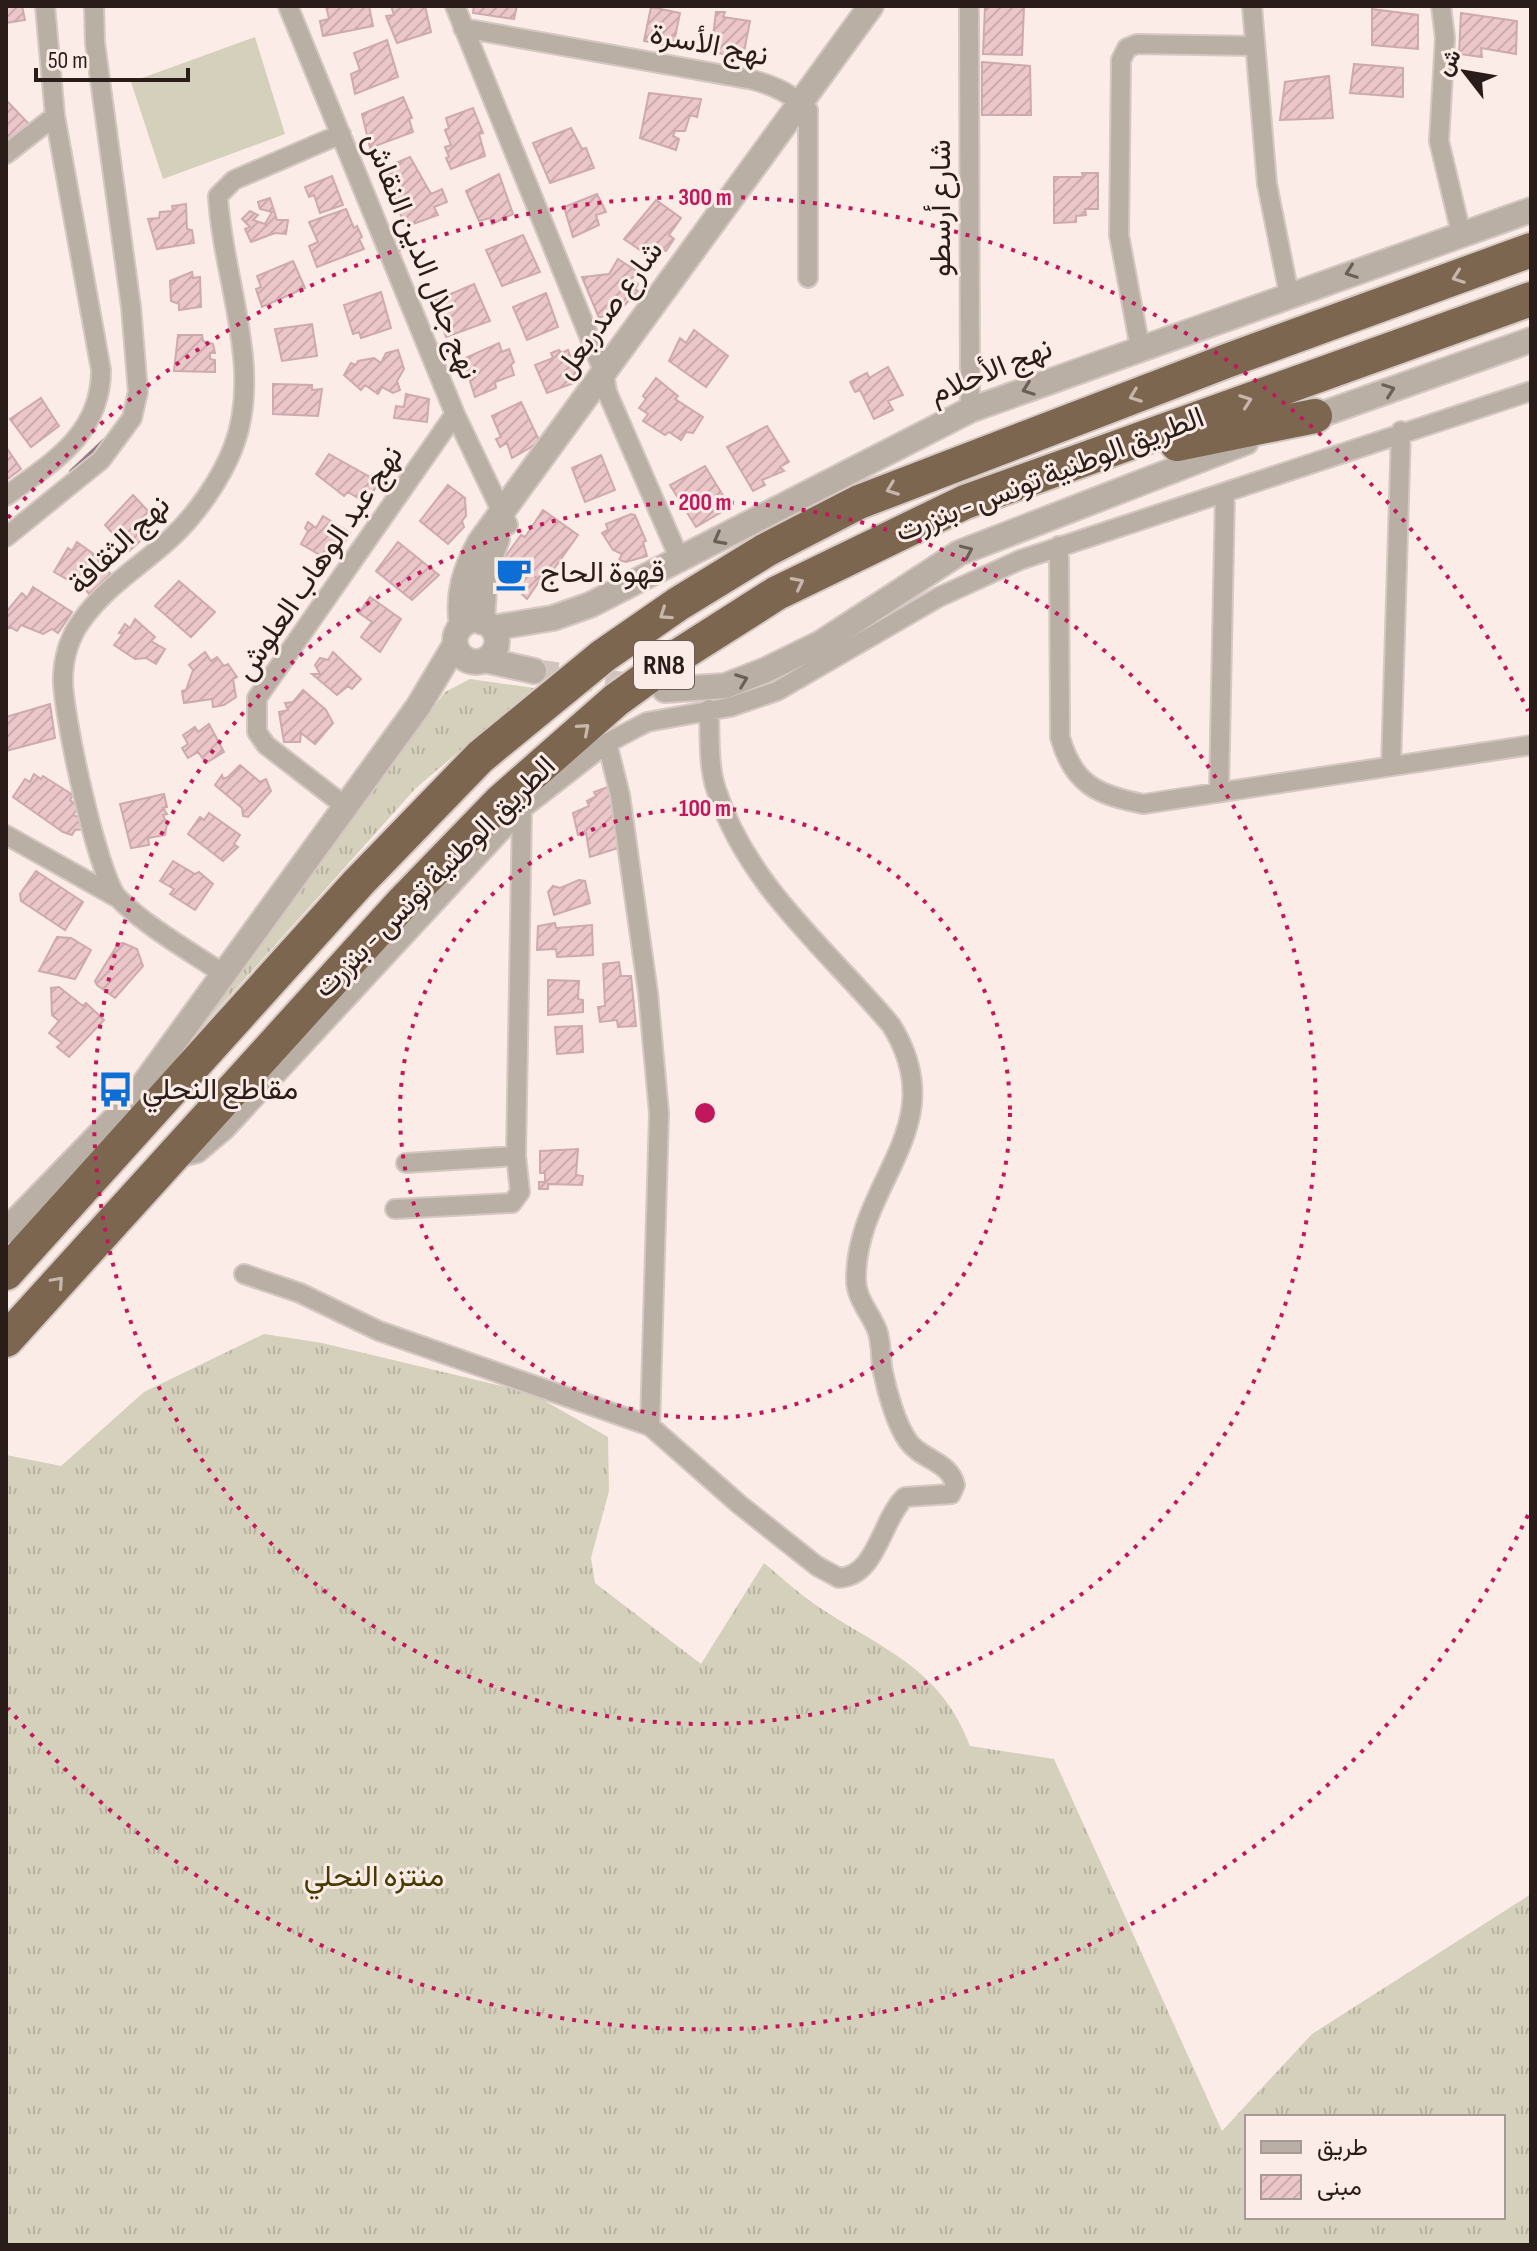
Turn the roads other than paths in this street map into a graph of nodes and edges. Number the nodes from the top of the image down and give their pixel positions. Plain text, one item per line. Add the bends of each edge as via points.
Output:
1 (45, 6) edge
2 (94, 6) edge
3 (288, 6) edge
4 (455, 6) edge
5 (871, 6) edge
6 (886, 6) edge
7 (969, 6) edge
8 (1252, 6) edge
9 (1441, 6) edge
10 (463, 28) junction
11 (1254, 46) junction
12 (803, 106) junction
13 (55, 116) junction
14 (341, 134) junction
15 (6, 154) edge
16 (1531, 210) edge
17 (1461, 233) junction
18 (1531, 250) edge
19 (808, 278) dead end
20 (1289, 294) junction
21 (1531, 299) edge
22 (1531, 340) edge
23 (1140, 348) junction
24 (606, 382) junction
25 (1531, 391) edge
26 (970, 410) junction
27 (455, 414) junction
28 (1315, 416) junction
29 (1401, 431) junction
30 (1225, 493) junction
31 (6, 496) edge
32 (505, 519) junction
33 (6, 537) edge
34 (883, 539) junction
35 (1059, 546) junction
36 (680, 560) junction
37 (475, 640) junction
38 (534, 671) tunnel mouth
39 (665, 690) tunnel mouth
40 (709, 709) junction
41 (607, 743) junction
42 (1531, 745) edge
43 (1391, 766) junction
44 (1219, 791) junction
45 (345, 806) junction
46 (522, 809) junction
47 (6, 835) edge
48 (116, 897) junction
49 (222, 973) junction
50 (516, 1156) junction
51 (170, 1157) junction
52 (406, 1163) dead end
53 (395, 1209) dead end
54 (6, 1231) edge
55 (6, 1273) edge
56 (244, 1274) dead end
57 (6, 1340) edge
58 (650, 1426) junction

1 - 13 street
2 - 33 street via 138,392 132,418 101,460
3 - 14 street, نهج جلال الدين النقاش
4 - 10 street
5 - 12 street, شارع صدربعل
6 - 12 street, شارع صدربعل
7 - 26 street, شارع أرسطو
8 - 11 street
9 - 17 street via 1445,38 1439,141
10 - 12 street, نهج الأسرة via 753,80 775,86
10 - 24 street
11 - 20 street via 1267,184
11 - 23 street via 1137,44 1127,48 1121,60 1119,235
12 - 19 street
12 - 24 street, شارع صدربعل
13 - 15 street
13 - 31 street via 101,390 94,413 69,450
14 - 27 street, نهج جلال الدين النقاش
14 - 48 street, نهج الثقافة via 234,180 218,196 244,379 233,450 173,536 111,587 82,620 66,649 64,709 98,848
16 - 17 street, نهج الأحلام
17 -> 20 street, نهج الأحلام
18 -> 55 highway, الطريق الوطنية تونس - بنزرت / RN8 via 859,502 678,604 603,656 480,757 368,872
20 - 23 street, نهج الأحلام
34 -> 21 highway, الطريق الوطنية تونس - بنزرت / RN8 via 965,502
28 -> 22 street
23 -> 26 street, نهج الأحلام
24 - 32 street, شارع صدربعل
24 - 36 street
25 - 29 street
26 -> 36 street, نهج الأحلام
27 - 32 street, نهج جلال الدين النقاش
27 - 45 street, نهج عبد الوهاب العلوش via 257,698 257,732 266,745
28 - 34 highway, RN8 via 1177,444
39 -> 28 street via 725,686 766,670 821,643 959,553
29 - 30 street
29 - 43 street
30 - 35 street
30 - 44 street
32 - 37 street, شارع صدربعل via 487,560
51 -> 34 highway, الطريق الوطنية تونس - بنزرت / RN8 via 468,835 616,700 777,593
35 - 40 street via 939,597 777,691
35 - 44 street via 1060,737 1067,762 1084,782 1111,798 1143,804
36 - 37 street, نهج الأحلام via 590,605
37 - 38 street
37 - 45 street
40 - 41 street via 647,722
40 - 58 street via 715,786 748,856 771,894 891,1025 913,1071 910,1122 869,1218 856,1279 878,1331 883,1374 905,1437 951,1472 955,1485 951,1494 905,1497 867,1563 857,1574 839,1578 740,1505
41 - 46 street
41 - 58 street via 620,795 644,962 659,1113
42 - 43 street
43 - 44 street
45 - 49 street
46 - 50 street
46 - 51 street via 225,1130 198,1153
47 - 48 street
48 - 49 street
49 - 54 street via 130,1103
50 - 52 street
50 - 53 street via 521,1187 512,1203
57 -> 51 highway, الطريق الوطنية تونس - بنزرت / RN8
56 - 58 street via 300,1293 379,1331

